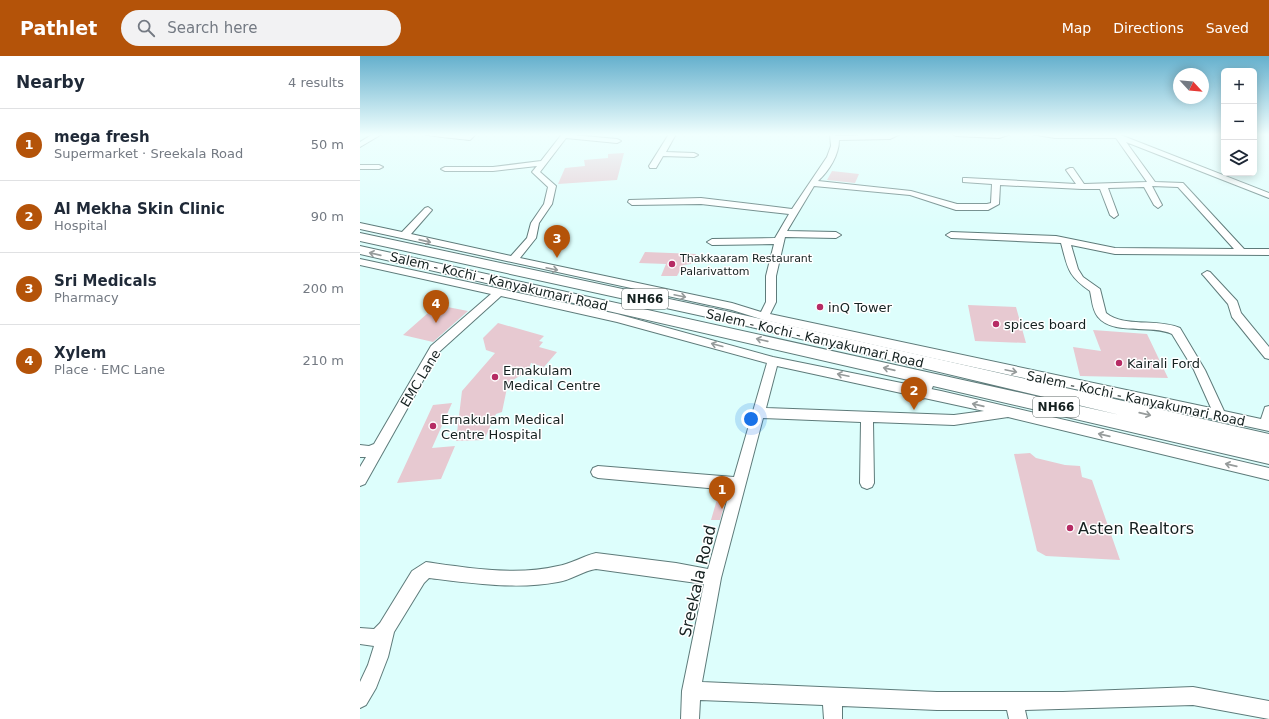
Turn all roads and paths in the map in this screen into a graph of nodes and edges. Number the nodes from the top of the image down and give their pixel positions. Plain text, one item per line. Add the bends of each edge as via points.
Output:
1 (517, 165) edge
2 (541, 165) edge
3 (827, 165) edge
4 (1136, 165) edge
5 (1189, 165) edge
6 (360, 167) edge
7 (379, 167) dead end
8 (445, 169) dead end
9 (1070, 170) dead end
10 (966, 180) dead end
11 (996, 182) junction
12 (812, 183) junction
13 (1150, 184) junction
14 (1104, 186) junction
15 (1082, 187) junction
16 (1269, 196) edge
17 (632, 202) dead end
18 (1158, 205) dead end
19 (428, 210) dead end
20 (794, 212) junction
21 (1114, 216) dead end
22 (360, 226) edge
23 (951, 234) dead end
24 (836, 235) dead end
25 (404, 236) junction
26 (360, 237) edge
27 (780, 237) junction
28 (1065, 241) junction
29 (712, 242) dead end
30 (360, 250) edge
31 (1242, 252) junction
32 (1269, 252) edge
33 (513, 260) junction
34 (360, 262) edge
35 (530, 274) junction
36 (1207, 274) dead end
37 (516, 286) junction
38 (499, 292) junction
39 (764, 316) junction
40 (1269, 355) edge
41 (773, 361) junction
42 (928, 372) junction
43 (1269, 411) edge
44 (758, 413) junction
45 (1012, 413) junction
46 (1220, 416) junction
47 (867, 417) junction
48 (1268, 431) edge
49 (380, 447) junction
50 (360, 451) edge
51 (1269, 456) edge
52 (598, 472) dead end
53 (1269, 474) edge
54 (360, 480) edge
55 (867, 483) dead end
56 (738, 484) junction
57 (713, 578) junction
58 (386, 629) junction
59 (360, 636) edge
60 (691, 691) junction
61 (832, 698) junction
62 (360, 699) edge
63 (1014, 701) junction
64 (1269, 710) edge
65 (690, 719) edge
66 (833, 719) edge
67 (1018, 719) edge

1 - 8 street via 493,169
2 - 33 street via 536,172 552,186 548,204 535,223 531,238
3 - 12 street
4 - 13 street
5 - 16 street
6 - 7 street
9 - 15 street
10 - 11 street
11 - 12 street via 995,204 974,208 945,205 911,193
11 - 15 street
12 - 20 street
13 - 14 street
13 - 18 street
13 - 31 street via 1180,185
14 - 15 street
14 - 21 street
17 - 20 street via 701,200
19 - 25 street
20 - 27 street
22 - 25 street
23 - 28 street
24 - 27 street
25 -> 33 street
26 - 35 highway, Salem - Kochi - Kanyakumari Road / NH66
27 - 29 street
27 - 39 street via 771,276 771,302
28 - 31 street via 1115,251
28 - 46 street via 1073,270 1080,279 1095,289 1102,316 1118,323 1172,329 1177,332 1210,391
37 -> 30 highway, Salem - Kochi - Kanyakumari Road / NH66
31 - 32 street
33 -> 39 street
34 - 38 street
35 - 37 highway
35 - 42 highway, Salem - Kochi - Kanyakumari Road / NH66 via 730,317
36 - 40 street via 1233,303 1236,314
42 -> 37 highway, Salem - Kochi - Kanyakumari Road / NH66
41 -> 38 street via 617,318
38 - 49 street, EMC Lane via 435,350
39 - 42 street
42 -> 41 street
41 - 44 street, Sreekala Road
45 -> 42 street, Salem - Kochi - Kanyakumari Road
42 -> 46 street, Salem - Kochi - Kanyakumari Road
42 -> 48 highway, Salem - Kochi - Kanyakumari Road / NH66
42 - 51 highway, Salem - Kochi - Kanyakumari Road / NH66
43 - 48 street
44 - 47 street
44 - 56 street, Sreekala Road
45 - 47 street via 954,420
53 -> 45 street, Salem - Kochi - Kanyakumari Road
46 - 48 street, Salem - Kochi - Kanyakumari Road
47 - 55 street
49 - 50 street via 370,452
49 - 54 street, EMC Lane
52 - 56 street
56 - 57 street, Sreekala Road
57 - 58 street via 596,561 560,574 531,578 474,576 426,570 418,577
57 - 60 street, Sreekala Road
58 - 59 street via 377,638
58 - 62 street via 374,677
60 - 61 street
60 - 65 street, Sreekala Road
61 - 63 street
61 - 66 street
63 - 64 street via 1193,696
63 - 67 street

